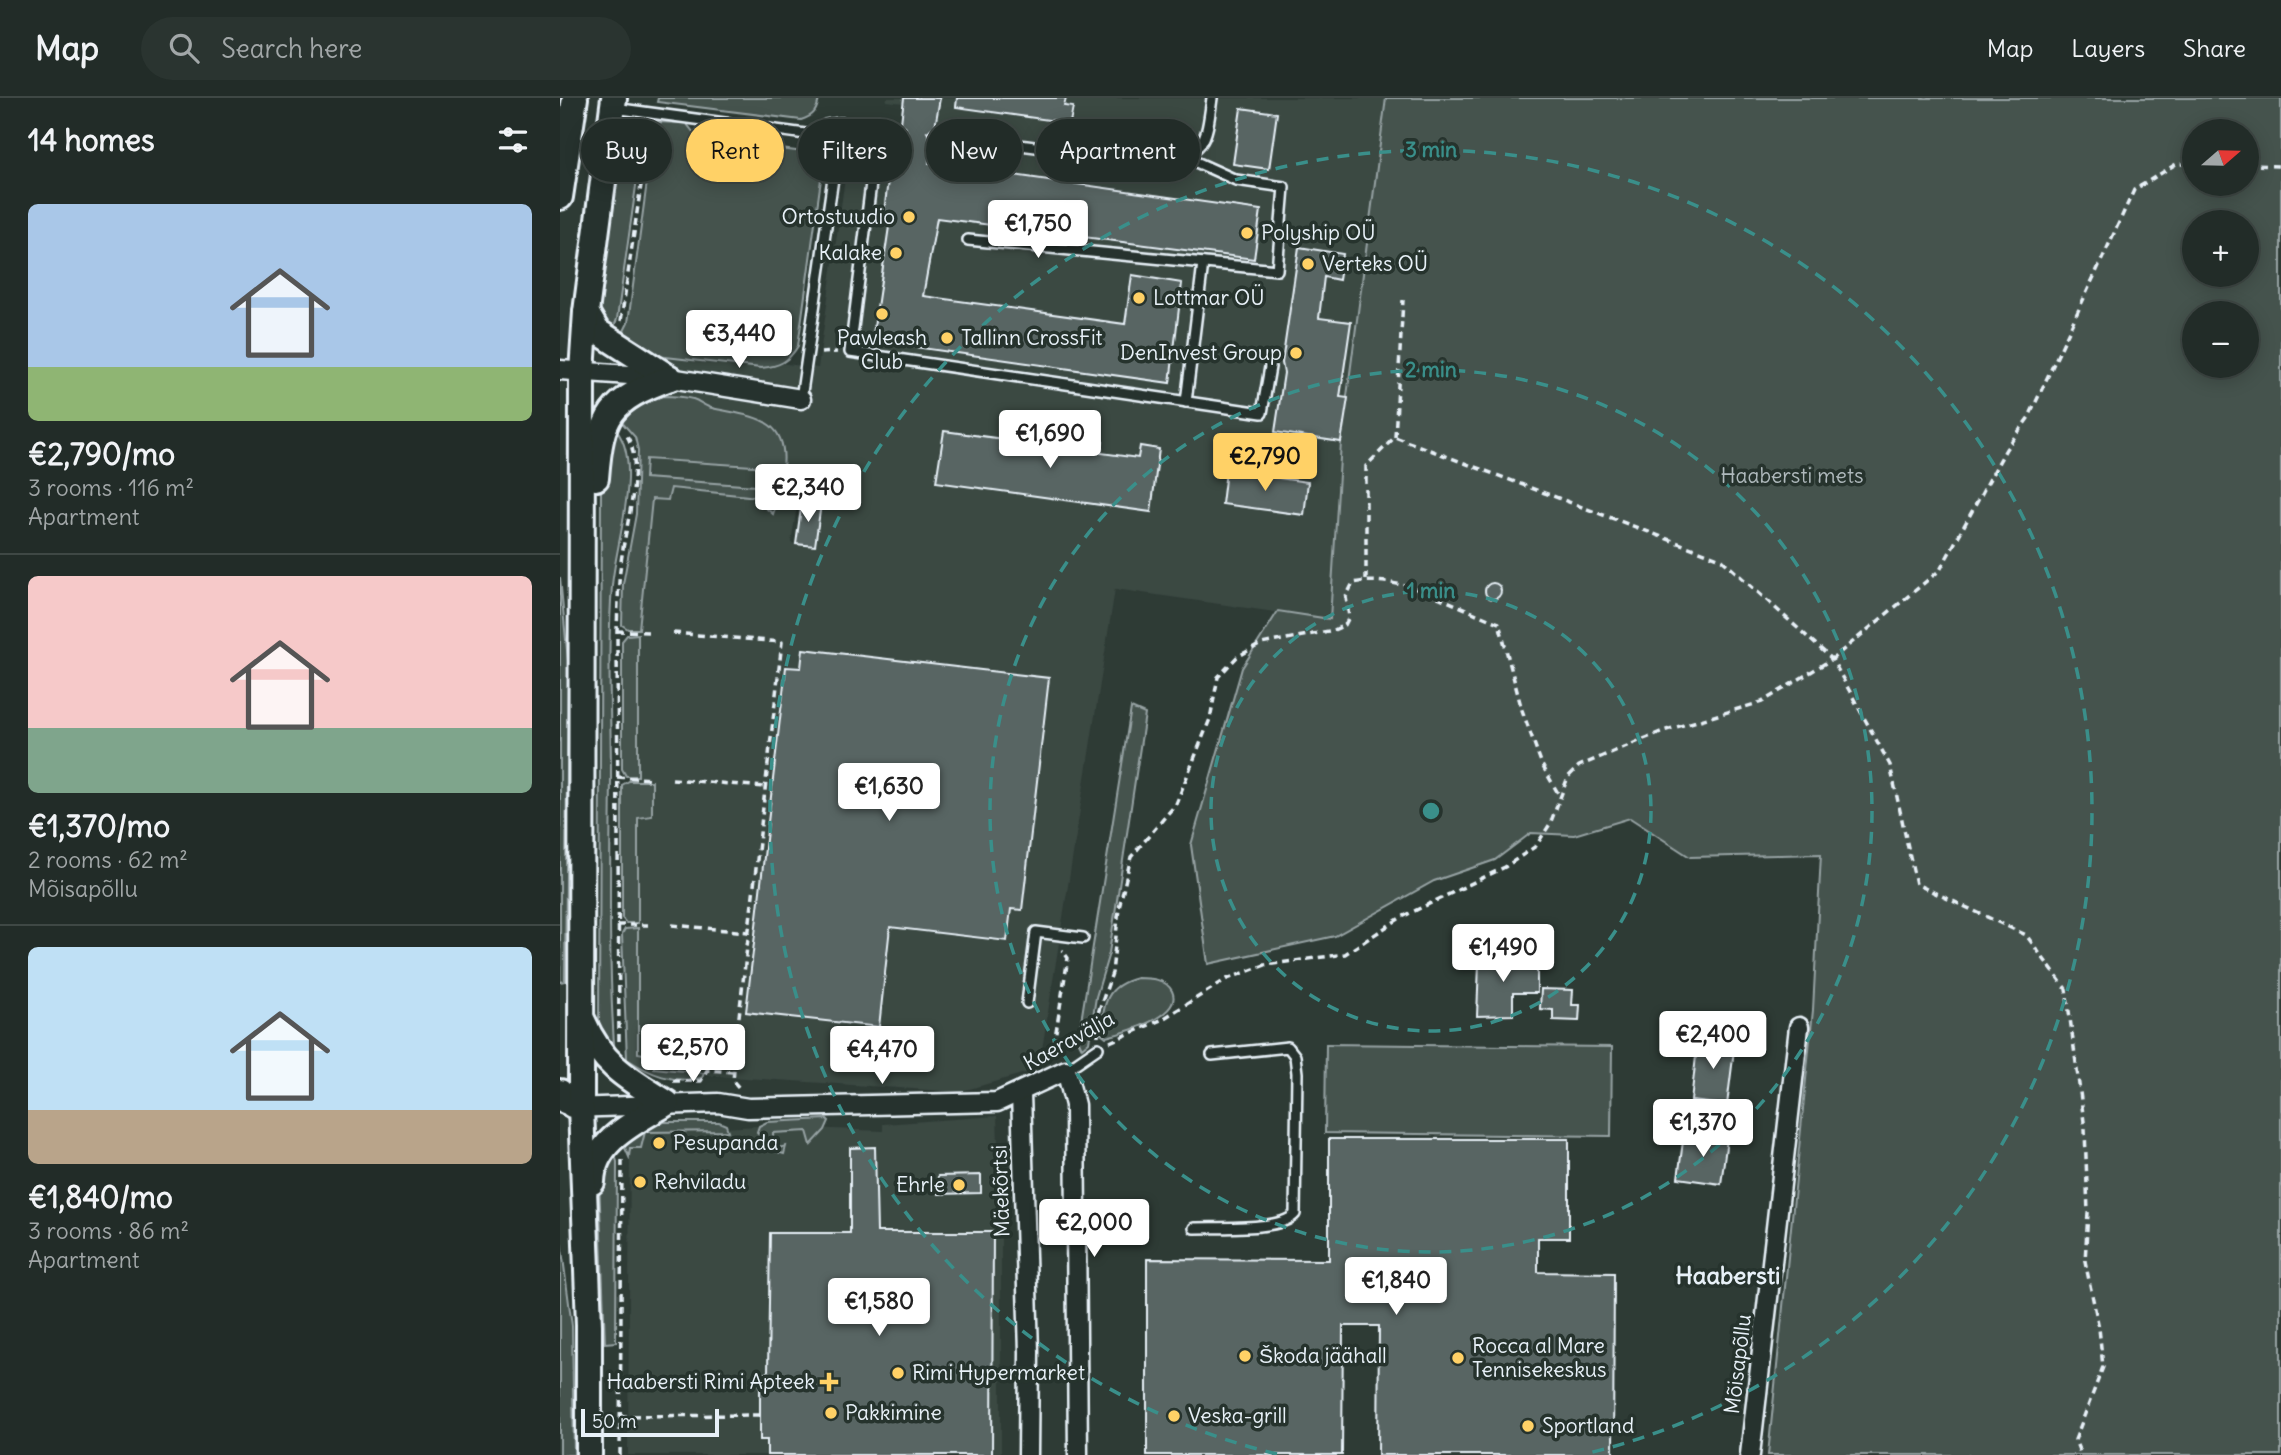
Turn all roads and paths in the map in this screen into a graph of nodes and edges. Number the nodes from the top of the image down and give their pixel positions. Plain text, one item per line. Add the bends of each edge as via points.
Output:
1 (575, 98) edge
2 (1212, 98) edge
3 (613, 103) edge
4 (798, 133) edge
5 (1200, 147) edge
6 (1200, 164) edge
7 (2182, 164) edge
8 (2259, 165) edge
9 (2281, 166) edge
10 (641, 182) edge
11 (833, 182) edge
12 (871, 182) edge
13 (560, 197) edge
14 (968, 240) dead end
15 (1203, 263) junction
16 (1403, 300) dead end
17 (586, 312) junction
18 (620, 325) dead end
19 (850, 352) junction
20 (808, 354) junction
21 (1270, 367) dead end
22 (571, 371) edge
23 (670, 379) junction
24 (801, 399) joint
25 (1186, 402) junction
26 (619, 425) dead end
27 (1395, 437) junction
28 (580, 518) junction
29 (1366, 580) junction
30 (617, 631) junction
31 (652, 632) dead end
32 (673, 633) dead end
33 (1832, 659) junction
34 (617, 777) junction
35 (652, 779) dead end
36 (672, 779) dead end
37 (765, 787) junction
38 (1559, 795) junction
39 (617, 925) junction
40 (652, 925) dead end
41 (671, 925) dead end
42 (748, 932) junction
43 (1083, 938) dead end
44 (1062, 950) dead end
45 (1027, 1003) dead end
46 (581, 1016) junction
47 (1799, 1027) dead end
48 (1098, 1048) junction
49 (1212, 1055) dead end
50 (1045, 1064) dead end
51 (616, 1070) junction
52 (1066, 1070) junction
53 (734, 1072) junction
54 (560, 1092) edge
55 (667, 1092) junction
56 (749, 1092) dead end
57 (1021, 1093) junction
58 (571, 1108) edge
59 (621, 1152) dead end
60 (585, 1216) junction
61 (1194, 1228) dead end
62 (760, 1415) dead end
63 (620, 1416) junction
64 (589, 1455) edge
65 (620, 1455) edge
66 (1028, 1455) edge
67 (1078, 1455) edge
68 (1750, 1455) edge
69 (2081, 1455) edge

1 - 13 main road
2 - 5 lane
3 - 4 lane
3 - 17 main road
6 - 15 lane via 1236,180 1284,187 1277,270
7 - 33 path via 2134,190 2029,417 2006,449 1940,570
8 - 9 path
10 - 18 path
11 - 20 lane
12 - 19 lane
14 - 15 lane
15 - 25 lane
16 - 27 path
17 - 22 main road
17 - 23 main road via 597,331
19 - 20 path
19 - 25 lane
20 - 24 lane
21 - 25 lane via 1262,413
22 - 23 street
22 - 28 main road
23 - 24 street
23 - 28 main road via 631,393 609,417 598,445 595,489
26 - 30 path via 634,450
27 - 29 path via 1366,466
27 - 33 path via 1721,559
28 - 46 main road
29 - 38 path via 1403,584 1499,623 1522,710 1542,765
29 - 48 path via 1353,583 1346,597 1349,617 1345,625 1261,644 1237,657 1218,677 1210,719 1176,804 1131,857 1119,908 1112,972 1098,1013
30 - 31 path
30 - 34 path
32 - 37 path via 782,642
33 - 38 path via 1762,702 1663,731 1578,766
33 - 69 path via 1890,765 1916,884 2026,935 2066,989 2085,1129 2085,1261 2103,1367 2075,1440
34 - 35 path
34 - 39 path
36 - 37 path
37 - 42 path
38 - 48 path, Kaeravälja via 1550,824 1536,846 1505,867 1400,918 1345,954 1265,965 1227,979 1161,1020
39 - 40 path
39 - 51 path via 621,1059
41 - 42 path
42 - 53 path
43 - 45 lane via 1036,932
44 - 50 path via 1068,958 1056,1040
46 - 51 main road via 600,1055
46 - 58 main road
47 - 68 street, Mõisapõllu
48 - 52 lane, Kaeravälja
49 - 61 lane via 1288,1047 1295,1056 1295,1214 1276,1224
51 - 55 main road
52 - 57 street, Kaeravälja
52 - 67 street via 1075,1105
53 - 55 path via 707,1070 701,1081
53 - 56 path via 735,1085
54 - 58 main road
55 - 57 street, Kaeravälja via 748,1108 997,1102
55 - 58 street, Kaeravälja
55 - 60 main road via 602,1150 592,1167 592,1200
57 - 66 street, Mäekõrtsi
58 - 60 main road
59 - 63 path
60 - 64 main road
62 - 63 path
63 - 65 path

